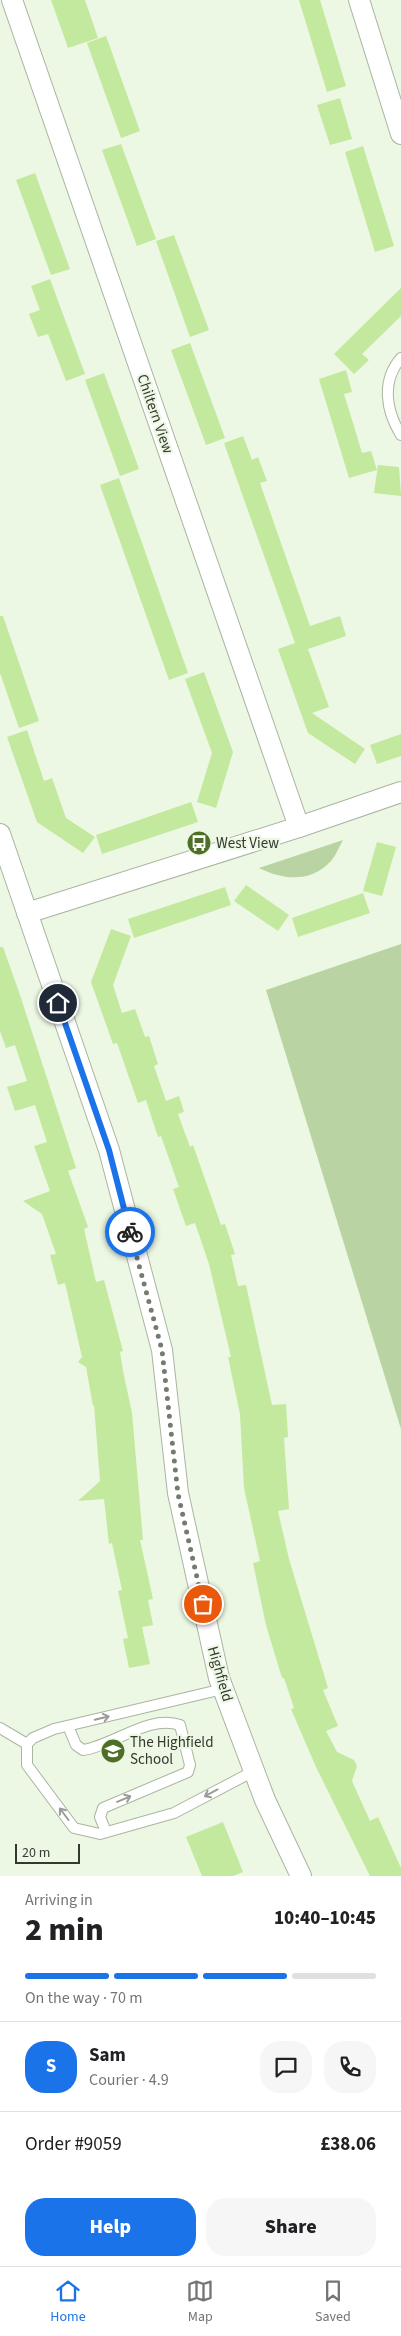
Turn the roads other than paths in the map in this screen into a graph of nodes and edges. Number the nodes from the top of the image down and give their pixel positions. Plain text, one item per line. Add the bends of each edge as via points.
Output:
1 (12, 0) edge
2 (359, 0) edge
3 (401, 134) edge
4 (401, 358) edge
5 (401, 435) edge
6 (401, 792) edge
7 (299, 827) junction
8 (0, 834) edge
9 (27, 913) junction
10 (223, 1689) junction
11 (68, 1726) junction
12 (0, 1728) edge
13 (27, 1744) junction
14 (254, 1771) junction
15 (106, 1832) junction
16 (301, 1876) edge

1 - 7 street, Chiltern View
2 - 3 street
4 - 5 lane via 389,378 388,398 391,419
6 - 7 street
7 - 9 street
8 - 9 street, Highfield
9 - 10 street, Highfield via 109,1150 162,1350 178,1494
11 -> 10 lane
10 - 14 street, Highfield
11 - 13 lane via 47,1732
15 -> 11 lane via 100,1817 103,1808 188,1772 190,1766 180,1725 171,1722 131,1731 83,1750 76,1746
12 - 13 lane
15 -> 13 lane via 100,1834 74,1828 27,1765
14 -> 15 lane via 174,1813
14 - 16 street, Highfield

